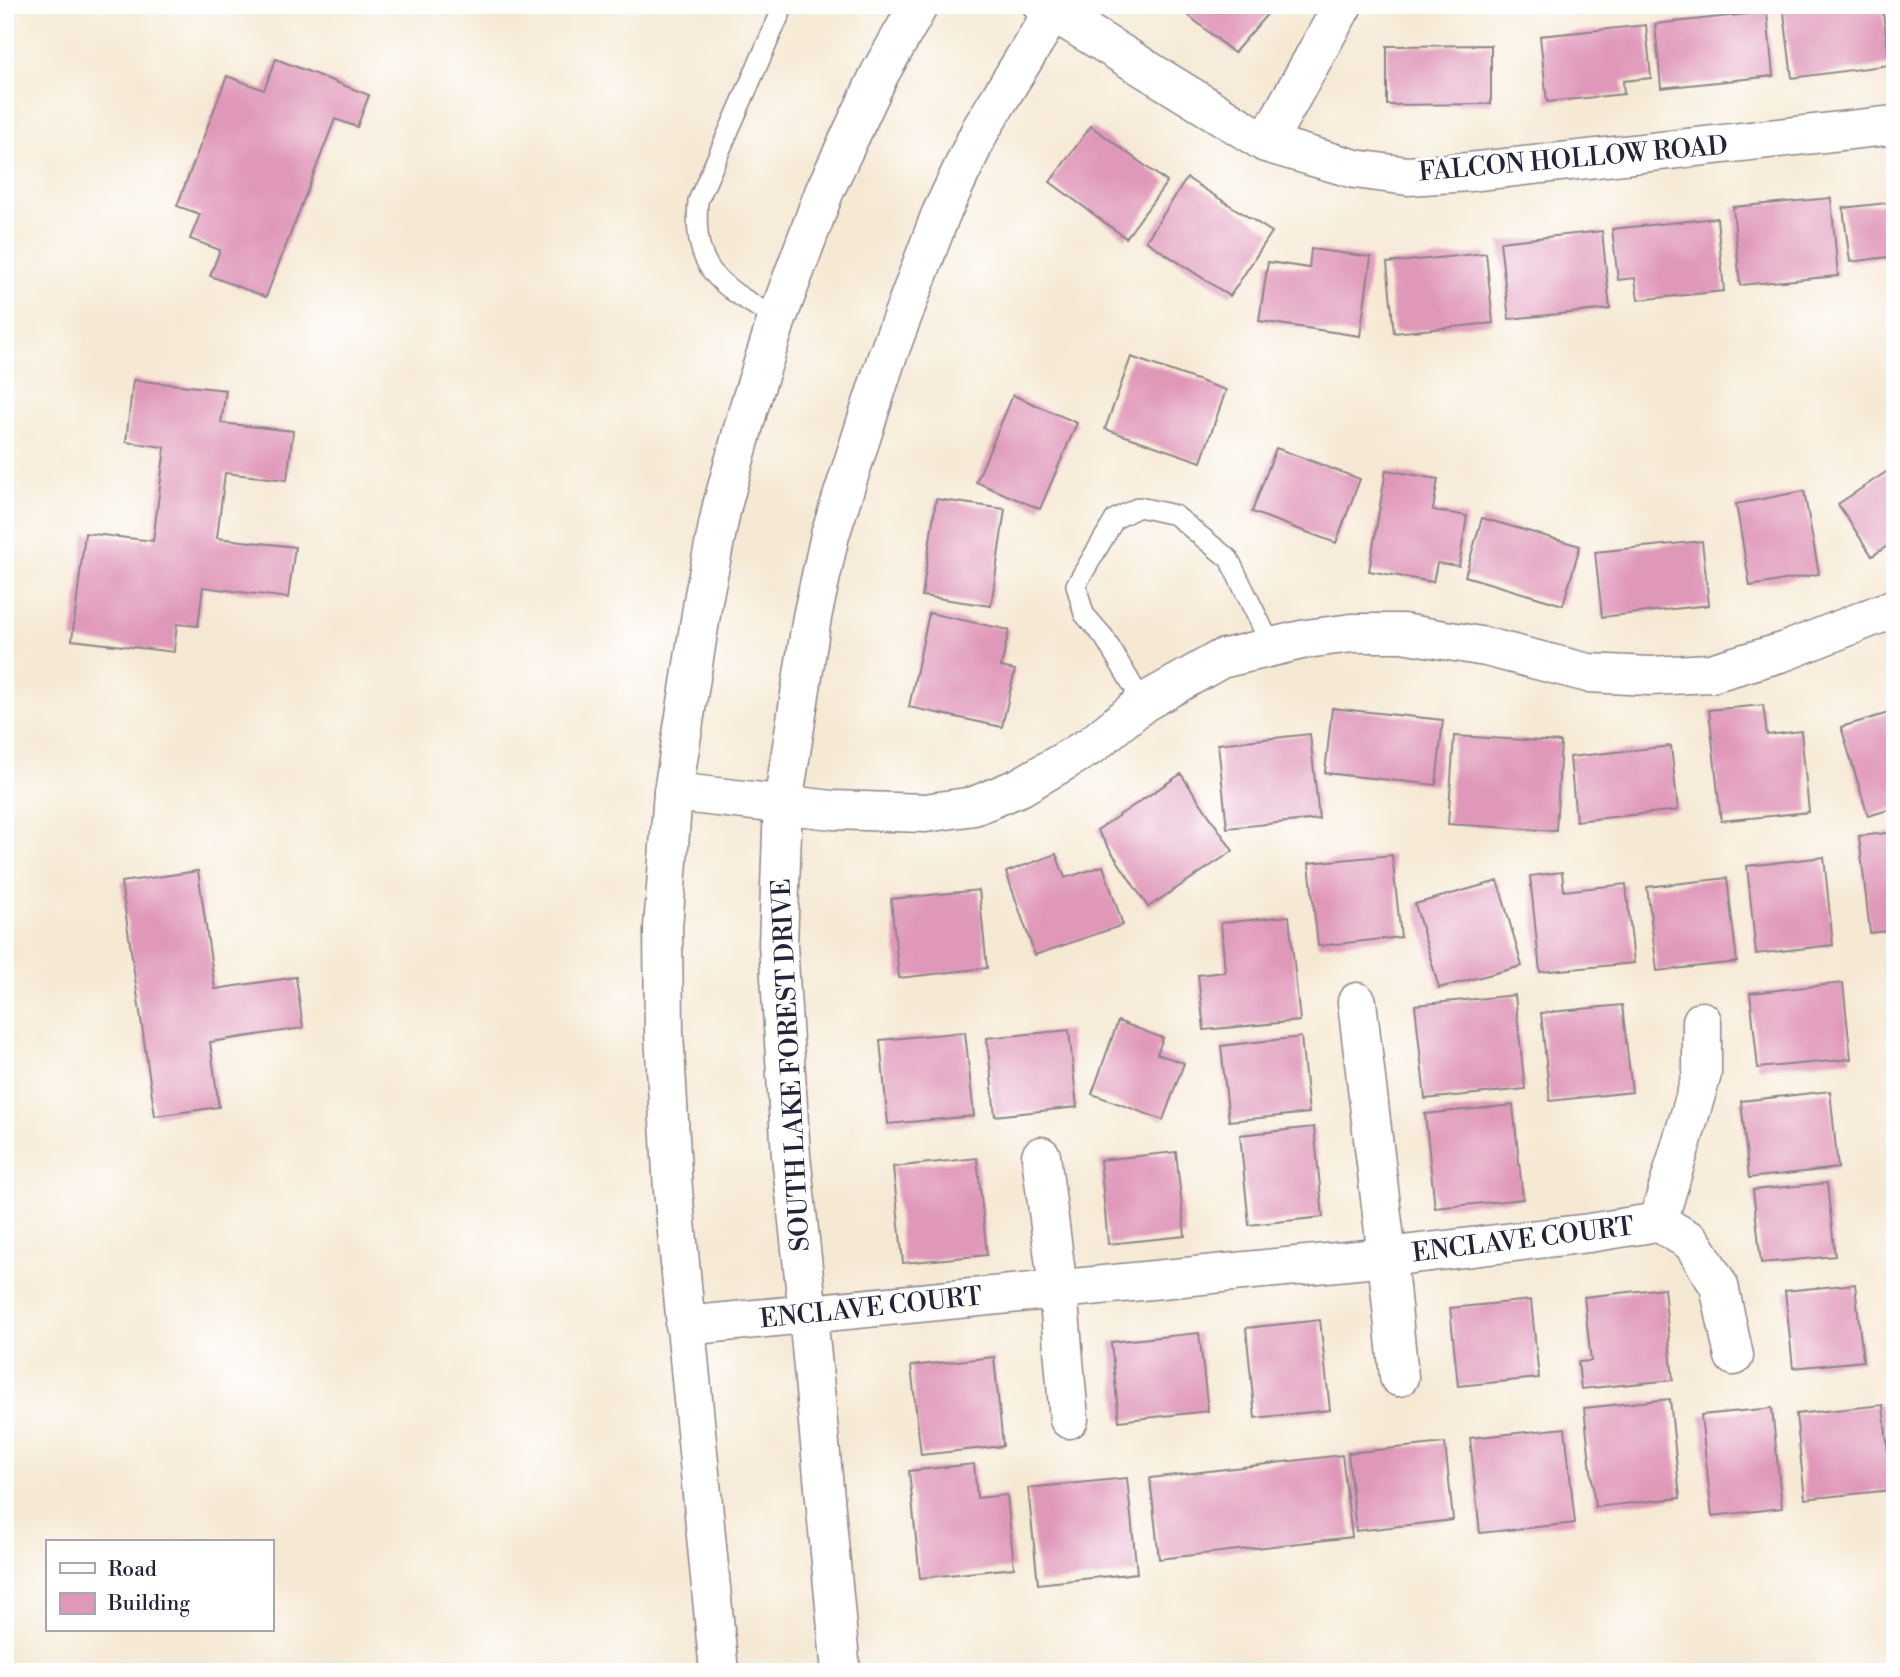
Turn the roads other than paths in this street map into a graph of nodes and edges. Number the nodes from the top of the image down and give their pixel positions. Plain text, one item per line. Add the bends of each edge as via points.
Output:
1 (784, 5) edge
2 (919, 5) edge
3 (1343, 5) edge
4 (1050, 7) edge
5 (1895, 125) edge
6 (1266, 143) junction
7 (777, 319) junction
8 (1895, 608) edge
9 (1272, 647) junction
10 (1143, 703) junction
11 (673, 792) junction
12 (783, 804) junction
13 (1357, 1002) dead end
14 (1702, 1021) dead end
15 (1041, 1156) dead end
16 (1658, 1222) junction
17 (1387, 1257) junction
18 (1058, 1289) junction
19 (808, 1314) junction
20 (685, 1326) junction
21 (1734, 1356) dead end
22 (1399, 1377) dead end
23 (1069, 1419) dead end
24 (719, 1672) edge
25 (841, 1672) edge

1 - 7 lane via 698,201 696,227 711,274
2 - 7 street via 838,158
3 - 6 street
4 - 6 street, FALCON HOLLOW ROAD
4 - 12 street, SOUTH LAKE FOREST DRIVE via 981,129 940,216 886,360 830,535 812,617
5 - 6 street, FALCON HOLLOW ROAD via 1408,176 1355,169
7 - 11 street via 722,506
8 - 9 street via 1783,652 1711,673 1588,673 1486,647 1402,633 1352,633
9 - 10 street via 1221,659
9 - 10 lane via 1229,559 1175,515 1139,507 1115,519 1076,585 1084,614 1104,637
10 - 12 street via 1092,745 1020,787 974,806 925,813
11 - 12 street
11 - 20 street via 663,928 664,1033
12 - 19 street, SOUTH LAKE FOREST DRIVE via 778,944 791,1156
13 - 17 street, ENCLAVE COURT
14 - 16 street, ENCLAVE COURT via 1702,1074
15 - 18 street
16 - 17 street, ENCLAVE COURT
16 - 21 street, ENCLAVE COURT via 1692,1242 1719,1286
17 - 18 street, ENCLAVE COURT
17 - 22 street, ENCLAVE COURT
18 - 19 street, ENCLAVE COURT
18 - 23 street
19 - 20 street, ENCLAVE COURT
19 - 25 street, SOUTH LAKE FOREST DRIVE
20 - 24 street

